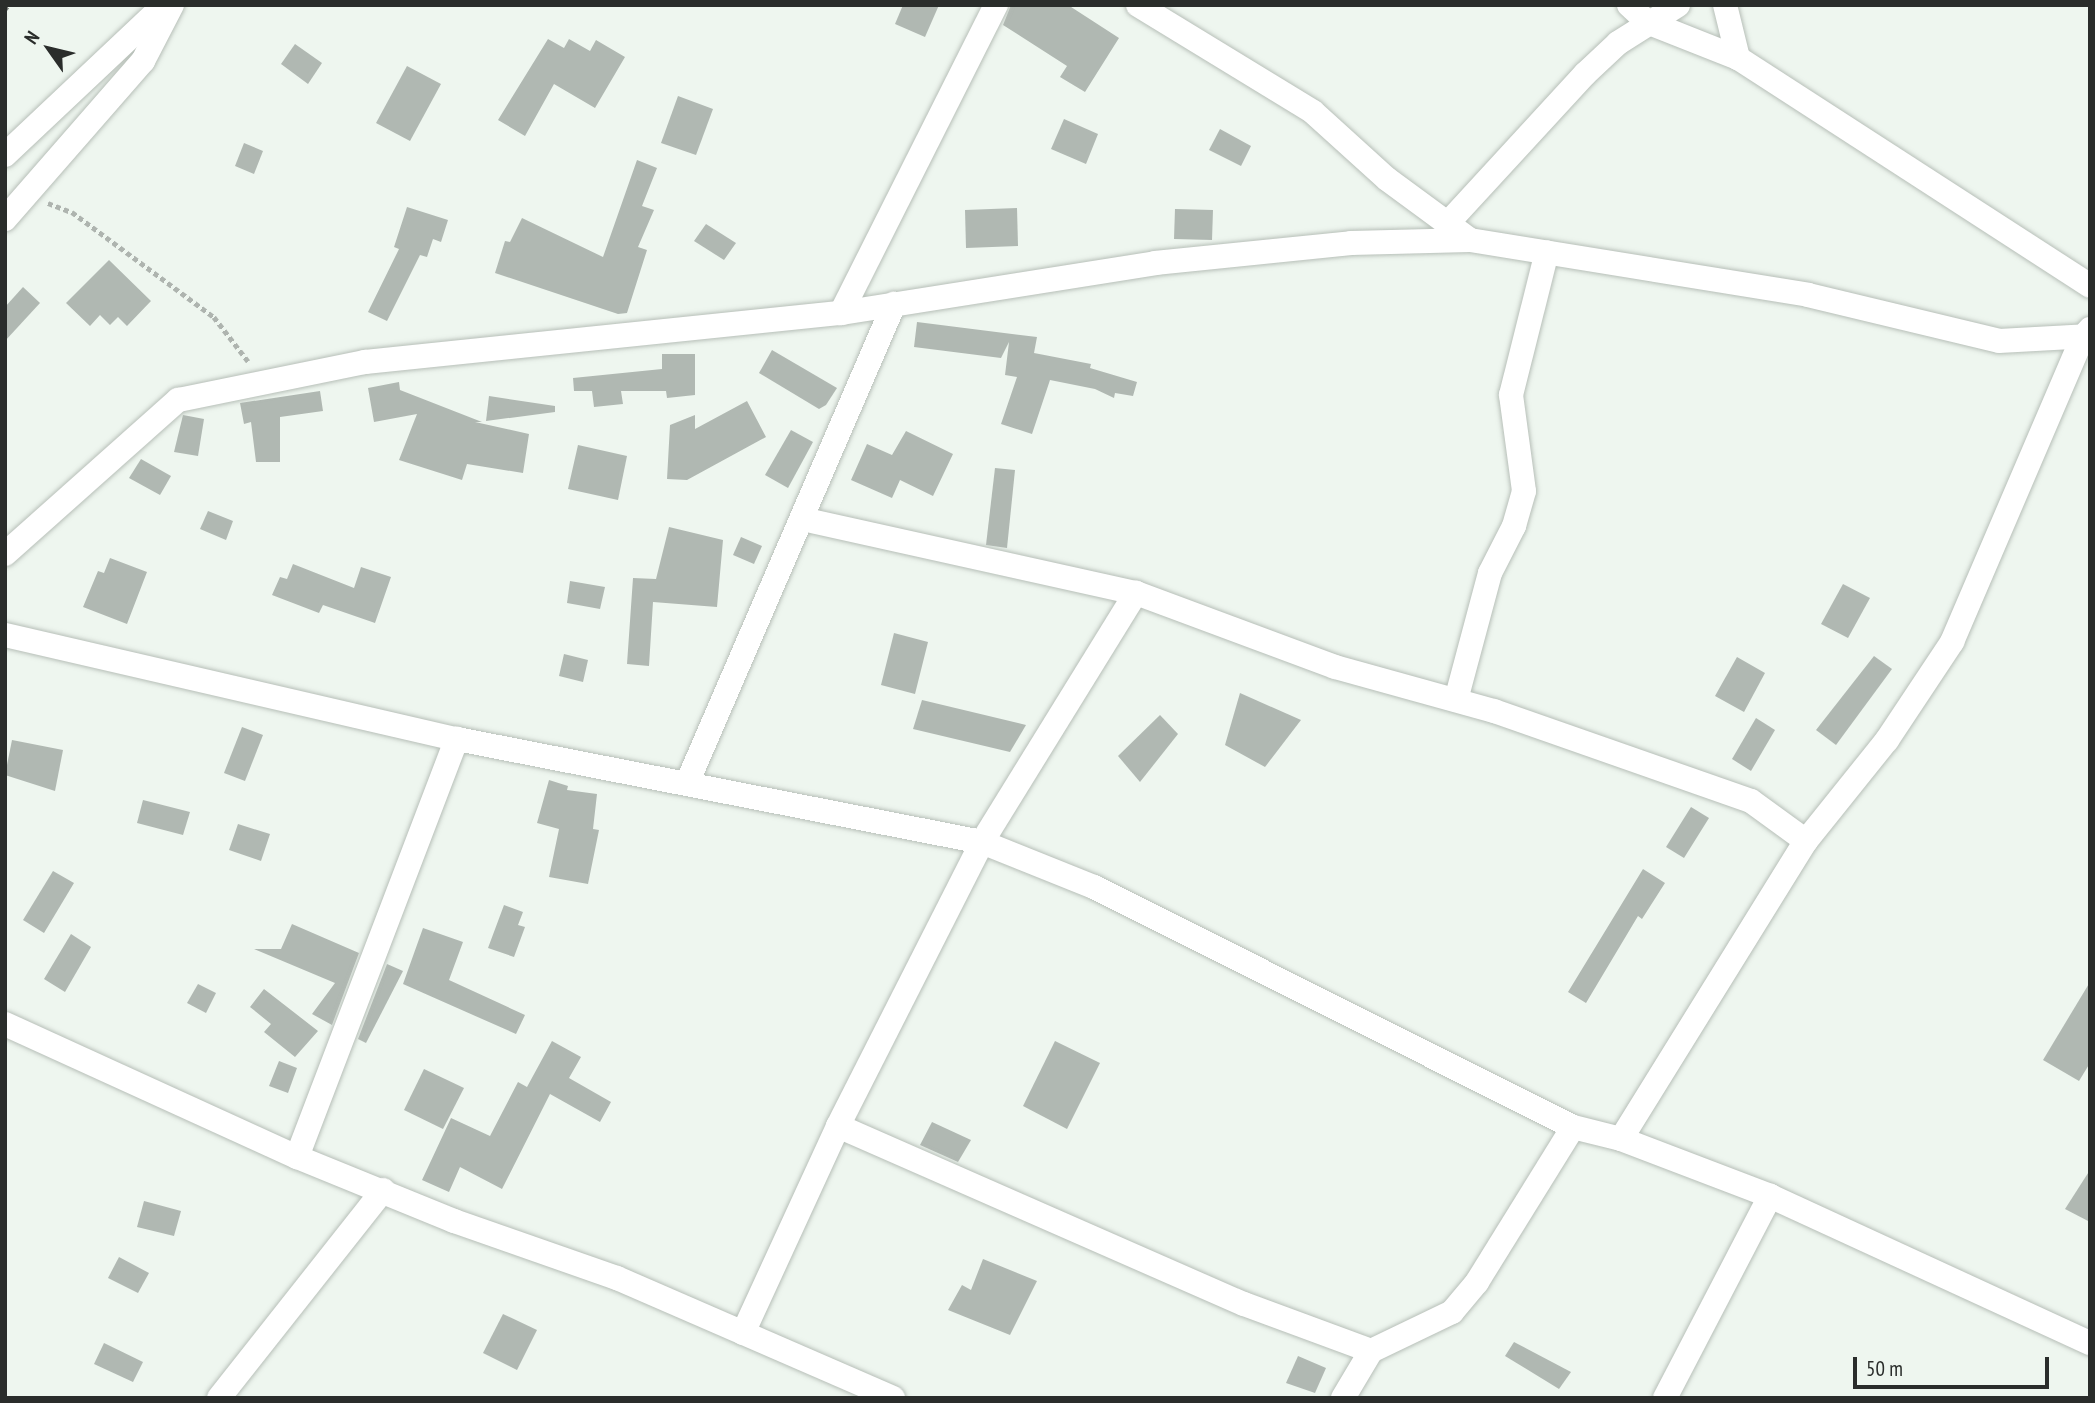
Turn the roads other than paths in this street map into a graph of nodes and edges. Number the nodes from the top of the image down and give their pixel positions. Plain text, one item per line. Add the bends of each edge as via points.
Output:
1 (164, 5) edge
2 (172, 5) edge
3 (996, 5) edge
4 (1138, 5) edge
5 (1678, 5) edge
6 (1726, 5) edge
7 (1638, 14) edge
8 (1738, 58) junction
9 (51, 112) junction
10 (5, 155) edge
11 (59, 156) junction
12 (5, 219) edge
13 (1447, 224) junction
14 (1470, 240) junction
15 (1546, 252) junction
16 (2090, 286) edge
17 (894, 304) junction
18 (841, 313) junction
19 (2087, 334) edge
20 (802, 519) junction
21 (5, 554) edge
22 (1136, 593) junction
23 (5, 635) edge
24 (1456, 700) junction
25 (457, 739) junction
26 (688, 781) junction
27 (1806, 841) junction
28 (982, 842) junction
29 (5, 1024) edge
30 (838, 1126) junction
31 (1573, 1127) junction
32 (1621, 1139) junction
33 (297, 1157) junction
34 (383, 1190) junction
35 (1770, 1196) junction
36 (743, 1333) junction
37 (2090, 1343) edge
38 (1371, 1351) junction
39 (219, 1398) edge
40 (893, 1398) edge
41 (1343, 1398) edge
42 (1665, 1398) edge

1 - 9 street
2 - 11 street via 143,61
3 - 18 street
4 - 13 street via 1312,112 1387,179
5 - 7 street
6 - 8 street
7 - 8 street
7 - 13 street
8 - 16 street
9 - 10 street
9 - 11 street
11 - 12 street
13 - 14 street
14 - 15 street
14 - 17 street via 1351,243 1155,263
15 - 19 street via 1808,295 1998,341
15 - 24 street via 1511,395 1522,501 1490,573
17 - 18 street
17 - 20 street
18 - 21 street via 365,362 178,400
19 - 27 street via 1952,642 1887,740
20 - 22 street
20 - 26 street
22 - 24 street via 1335,667
22 - 28 street
23 - 25 street
24 - 27 street via 1751,800
25 - 26 street
25 - 33 street
26 - 28 street
27 - 32 street
28 - 30 street
28 - 31 street via 1094,887
29 - 33 street
30 - 36 street
30 - 38 street via 1206,1288
31 - 32 street
31 - 38 street via 1477,1282 1452,1312
32 - 35 street
33 - 34 street
34 - 36 street via 454,1221 617,1279
34 - 39 street
35 - 37 street
35 - 42 street
36 - 40 street
38 - 41 street

